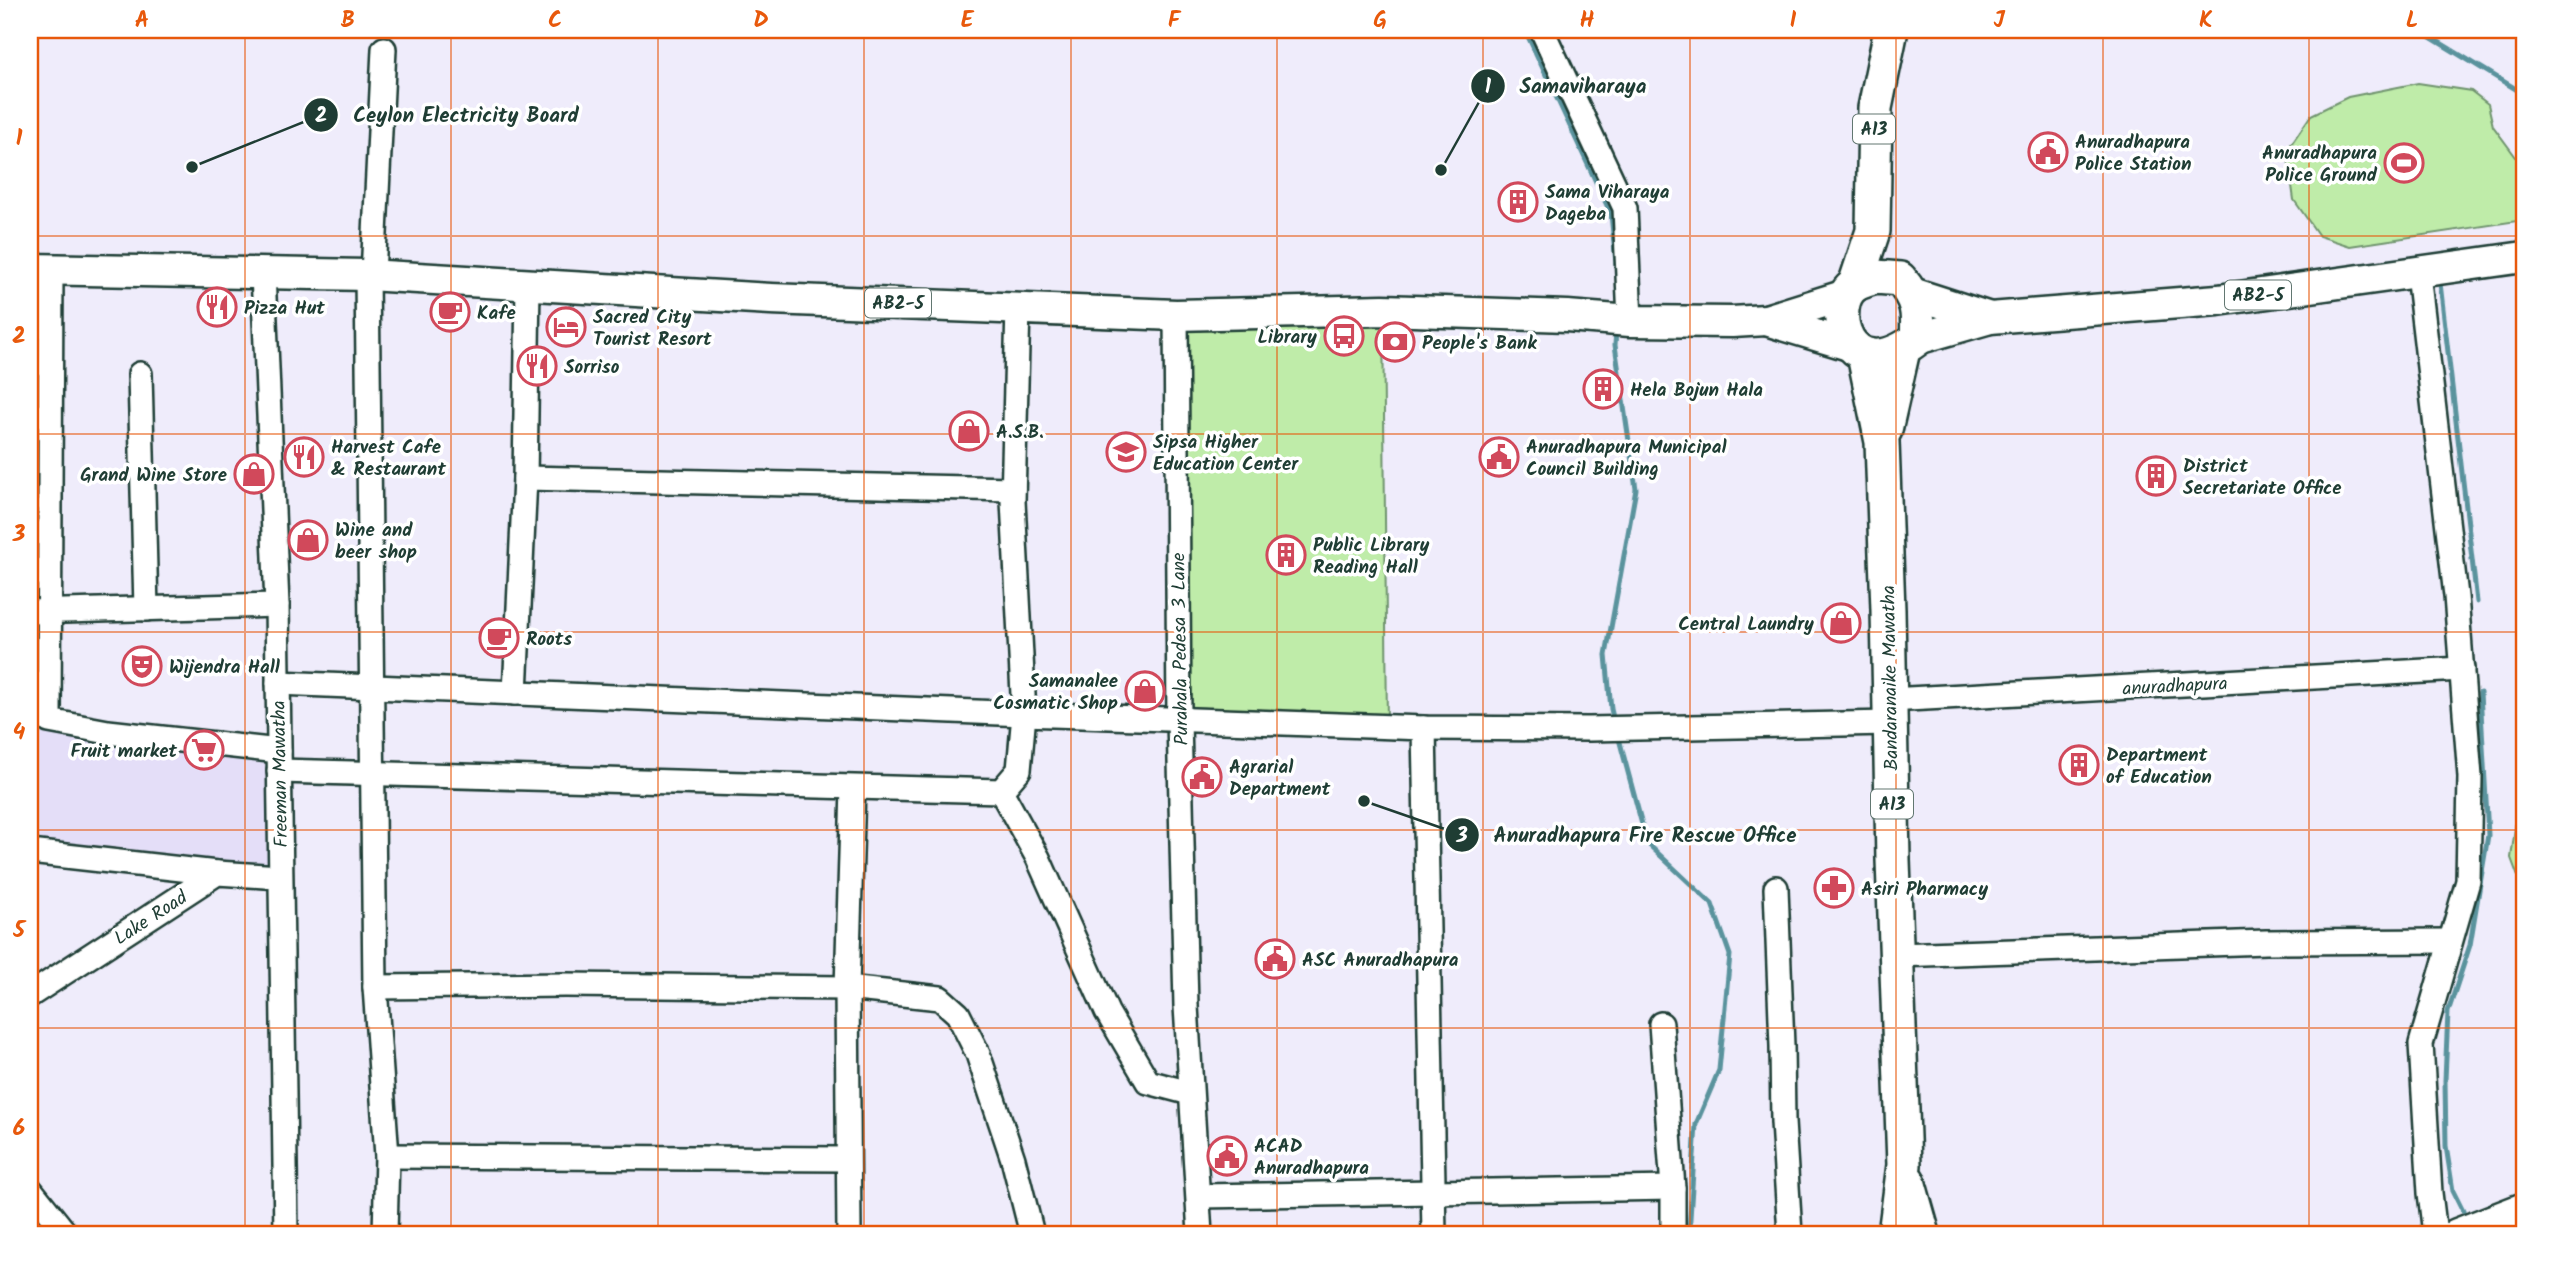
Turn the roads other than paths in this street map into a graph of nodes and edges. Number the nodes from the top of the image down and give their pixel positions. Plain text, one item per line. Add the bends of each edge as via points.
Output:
1 (1542, 30) edge
2 (1891, 30) edge
3 (384, 50) dead end
4 (1873, 231) junction
5 (2524, 257) edge
6 (40, 269) edge
7 (263, 273) junction
8 (2418, 274) junction
9 (370, 275) junction
10 (528, 285) junction
11 (1906, 286) junction
12 (1851, 290) junction
13 (1018, 307) junction
14 (1176, 315) junction
15 (1990, 318) junction
16 (1766, 320) junction
17 (1630, 321) junction
18 (1910, 344) junction
19 (1858, 351) junction
20 (140, 374) dead end
21 (1882, 442) junction
22 (525, 478) junction
23 (1013, 489) junction
24 (277, 605) junction
25 (146, 609) junction
26 (40, 612) edge
27 (2462, 669) junction
28 (278, 683) junction
29 (370, 687) junction
30 (515, 693) junction
31 (1889, 711) junction
32 (1024, 714) junction
33 (1179, 720) junction
34 (1424, 728) junction
35 (279, 761) junction
36 (373, 774) junction
37 (853, 788) junction
38 (1001, 792) junction
39 (30, 852) edge
40 (217, 873) junction
41 (280, 877) junction
42 (1776, 888) dead end
43 (2450, 941) junction
44 (1897, 955) junction
45 (375, 987) junction
46 (847, 988) junction
47 (30, 995) edge
48 (1661, 1024) dead end
49 (1190, 1093) junction
50 (387, 1156) junction
51 (847, 1159) junction
52 (1904, 1165) junction
53 (1673, 1188) junction
54 (30, 1189) edge
55 (1433, 1194) junction
56 (1199, 1196) junction
57 (2524, 1208) edge
58 (66, 1234) edge
59 (286, 1234) edge
60 (385, 1234) edge
61 (849, 1234) edge
62 (1032, 1234) edge
63 (1200, 1234) edge
64 (1434, 1234) edge
65 (1673, 1234) edge
66 (1790, 1234) edge
67 (1895, 1234) edge
68 (1923, 1234) edge
69 (2435, 1234) edge
70 (2457, 1234) edge

1 - 17 street via 1625,208
2 - 4 highway, A13 via 1875,108
3 - 9 street
4 - 11 highway
4 - 12 highway, A13
5 - 8 main road, AB2-5
6 - 7 main road, AB2-5
6 - 26 street
7 - 9 main road, AB2-5
7 - 24 street, Freeman Mawatha
8 - 15 main road, AB2-5 via 2218,300
8 - 27 street
9 - 10 main road, AB2-5
9 - 29 street
10 - 13 main road, AB2-5
10 - 22 street
11 - 12 highway via 1876,277
11 - 15 main road, AB2-5
11 - 18 highway via 1919,315
12 - 16 main road, AB2-5
12 - 19 highway via 1841,322
13 - 14 main road, AB2-5
13 - 23 street
14 - 17 main road, AB2-5 via 1383,310
14 - 33 street, Purahala Pedesa 3 Lane
15 - 18 main road, AB2-5
16 - 17 main road, AB2-5
16 - 19 main road, AB2-5
18 - 19 highway via 1885,357
18 - 21 highway, Bandaranaike Mawatha / A13
19 - 21 highway, Bandaranaike Mawatha / A13
20 - 25 street
21 - 31 highway, Bandaranaike Mawatha / A13
22 - 23 street
22 - 30 street
23 - 32 street
24 - 25 street
24 - 28 street, Freeman Mawatha
25 - 26 street
26 - 35 street via 49,722
27 - 31 street, anuradhapura
27 - 43 street via 2470,777 2468,881
28 - 29 street, anuradhapura
28 - 35 street, Freeman Mawatha
29 - 30 street, anuradhapura
29 - 36 street
30 - 32 street, anuradhapura
31 - 34 street, anuradhapura via 1639,728
31 - 44 highway, Bandaranaike Mawatha / A13
32 - 33 street, anuradhapura
32 - 38 street via 1019,770
33 - 34 street, anuradhapura
33 - 49 street, Purahala Pedesa 3 Lane
34 - 55 street
35 - 36 street
35 - 41 street, Freeman Mawatha
36 - 37 street
36 - 45 street
37 - 38 street
37 - 46 street
38 - 49 street via 1038,858 1107,1012 1148,1082
39 - 40 street
40 - 41 street
40 - 47 street, Lake Road
41 - 59 street, Freeman Mawatha
42 - 66 street
43 - 44 street via 2266,942
43 - 69 street via 2421,1044
44 - 52 highway, Bandaranaike Mawatha / A13
45 - 46 street
45 - 50 street
46 - 51 street
46 - 62 street via 940,998 958,1014 983,1067
48 - 53 street
49 - 56 street, Purahala Pedesa 3 Lane
50 - 51 street
50 - 60 street
51 - 61 street
52 - 67 highway, Bandaranaike Mawatha / A13
52 - 68 highway, Bandaranaike Mawatha / A13
53 - 55 street
53 - 65 street
54 - 58 street
55 - 56 street
55 - 64 street
56 - 63 street, Purahala Pedesa 3 Lane
57 - 70 main road

